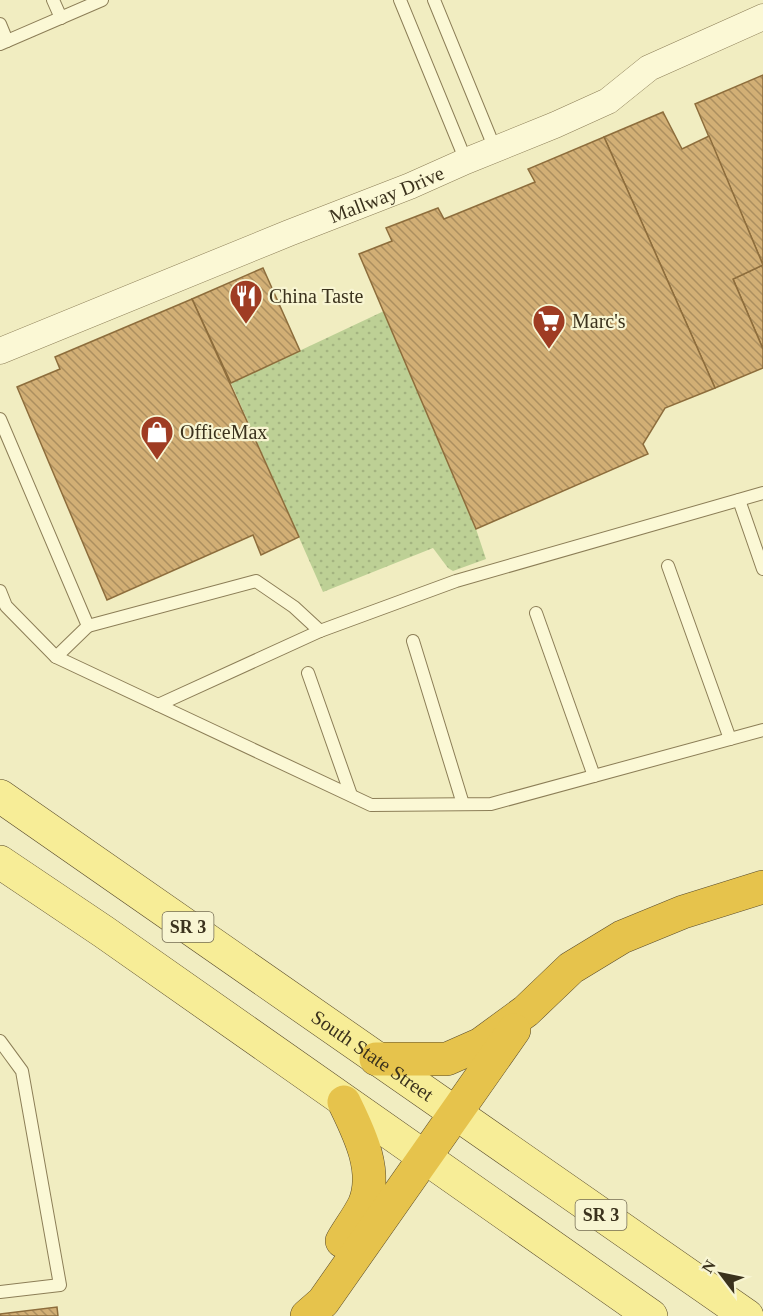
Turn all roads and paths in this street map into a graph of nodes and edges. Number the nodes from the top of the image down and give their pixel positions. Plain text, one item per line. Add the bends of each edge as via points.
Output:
1 (53, 0) edge
2 (102, 0) edge
3 (400, 0) edge
4 (434, 0) edge
5 (763, 17) edge
6 (61, 18) junction
7 (0, 24) edge
8 (4, 42) edge
9 (495, 149) junction
10 (466, 161) junction
11 (0, 351) edge
12 (0, 419) edge
13 (763, 493) edge
14 (739, 500) junction
15 (668, 566) dead end
16 (763, 569) edge
17 (0, 591) edge
18 (536, 613) dead end
19 (88, 626) junction
20 (320, 632) junction
21 (413, 641) dead end
22 (56, 657) junction
23 (308, 673) dead end
24 (158, 705) junction
25 (763, 730) edge
26 (730, 739) junction
27 (594, 776) junction
28 (351, 795) junction
29 (0, 796) edge
30 (463, 804) junction
31 (0, 862) edge
32 (763, 887) edge
33 (526, 1011) junction
34 (0, 1041) edge
35 (376, 1059) junction
36 (344, 1101) junction
37 (456, 1114) junction
38 (425, 1158) junction
39 (0, 1292) edge
40 (301, 1316) edge
41 (307, 1316) edge
42 (651, 1316) edge
43 (747, 1316) edge

1 - 6 lane
2 - 6 lane
3 - 10 lane
4 - 9 lane
5 - 9 street, Mallway Drive via 649,68 608,101
6 - 8 lane
7 - 8 lane
9 - 10 street, Mallway Drive
10 - 11 street, Mallway Drive
12 - 19 lane
13 - 14 lane
14 - 16 lane
14 - 20 lane via 456,581
15 - 26 lane
17 - 22 lane via 6,606
18 - 27 lane
19 - 20 lane via 256,581 294,607
19 - 22 lane
20 - 24 lane
21 - 30 lane
22 - 24 lane
23 - 28 lane
24 - 28 lane
25 - 26 lane
26 - 27 lane
27 - 30 lane via 490,804
28 - 30 lane via 371,805
29 - 35 main road, South State Street / SR 3
31 - 36 main road, SR 3
32 - 33 highway via 683,912 622,937 570,968
33 - 35 highway via 481,1044 447,1059
33 - 37 highway
34 - 39 lane via 22,1071 60,1285
35 - 37 main road, South State Street / SR 3
36 - 38 main road, SR 3
36 - 40 highway via 369,1165 365,1203 310,1292
37 - 38 highway
37 - 43 main road, South State Street / SR 3
38 - 41 highway via 322,1302
38 - 42 main road, SR 3

